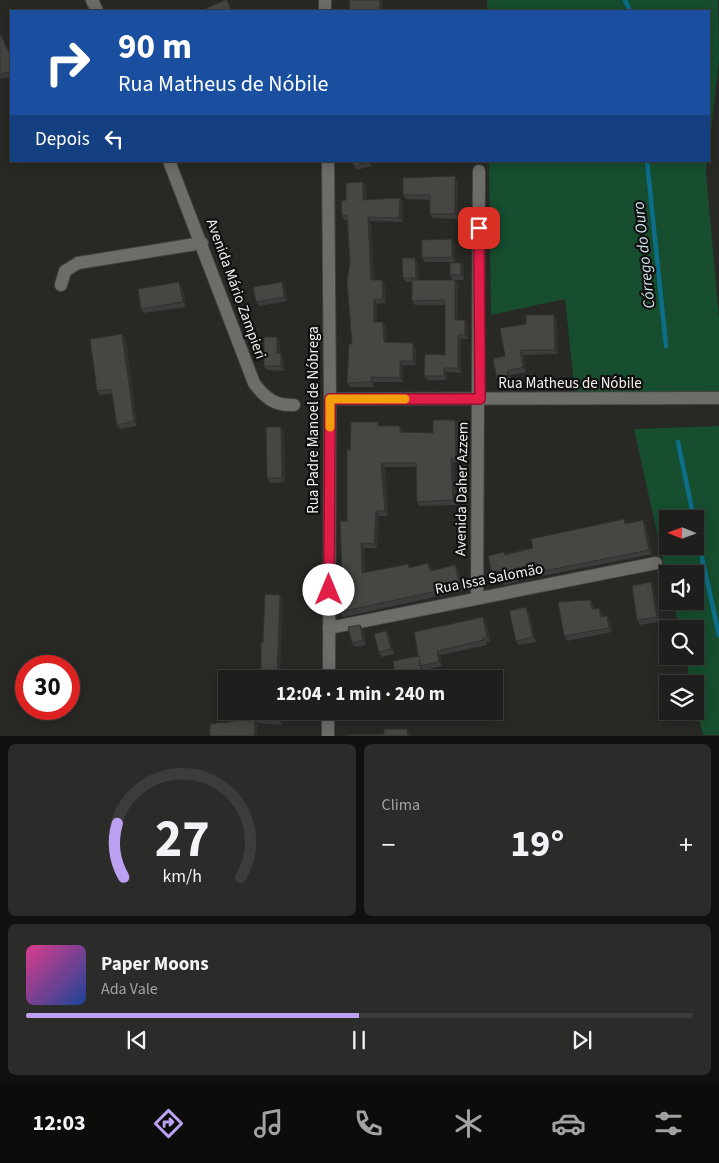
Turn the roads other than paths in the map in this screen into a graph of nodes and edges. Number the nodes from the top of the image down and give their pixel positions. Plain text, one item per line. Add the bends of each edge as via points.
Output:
1 (169, 162) edge
2 (328, 162) edge
3 (479, 171) dead end
4 (202, 243) junction
5 (61, 285) dead end
6 (719, 398) edge
7 (330, 399) junction
8 (480, 399) junction
9 (294, 405) dead end
10 (656, 563) dead end
11 (477, 598) junction
12 (329, 628) junction
13 (329, 670) edge
14 (328, 720) edge
15 (328, 736) edge

1 - 4 street, Avenida Mário Zampieri
2 - 7 street, Rua Padre Manoel de Nóbrega
3 - 8 street, Avenida Daher Azzem
4 - 5 street via 78,263 65,271
4 - 9 street, Avenida Mário Zampieri via 254,383 271,401 279,405
6 - 8 street, Rua Matheus de Nóbile
7 - 8 street, Rua Matheus de Nóbile
7 - 12 street, Rua Padre Manoel de Nóbrega
8 - 11 street, Avenida Daher Azzem
10 - 11 street, Rua Issa Salomão
11 - 12 street, Rua Issa Salomão
12 - 13 street, Rua Padre Manoel de Nóbrega
14 - 15 street

